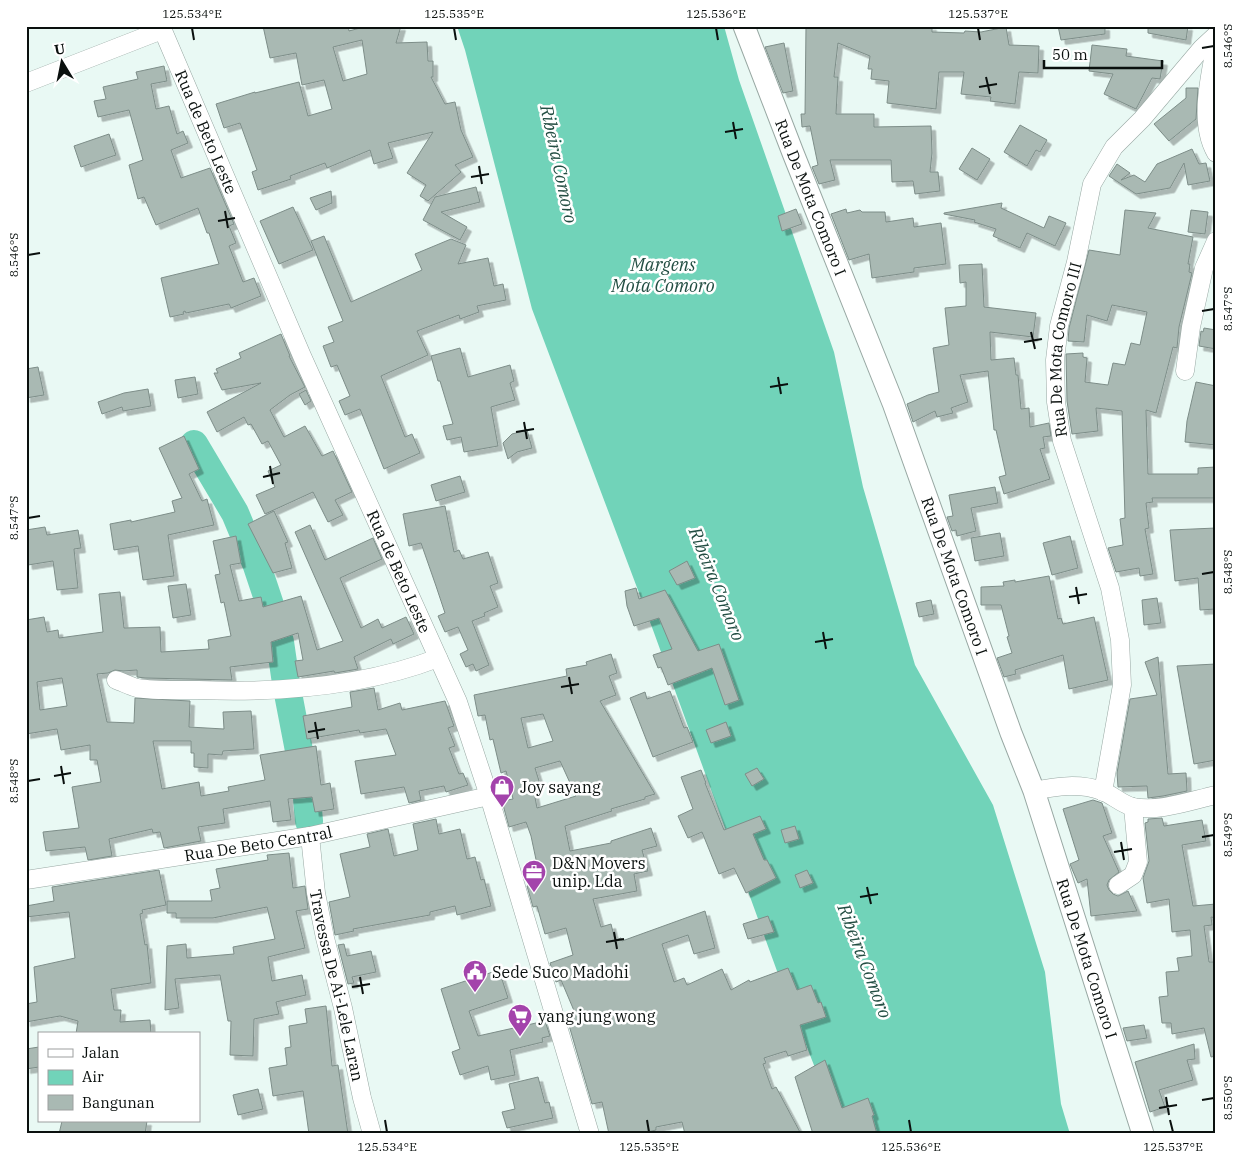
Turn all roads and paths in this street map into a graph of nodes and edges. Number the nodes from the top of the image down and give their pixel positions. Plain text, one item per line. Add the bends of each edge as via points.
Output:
1 (744, 26) edge
2 (162, 28) edge
3 (1216, 35) edge
4 (1216, 44) edge
5 (26, 83) edge
6 (1216, 153) edge
7 (1216, 241) edge
8 (1185, 371) dead end
9 (438, 658) junction
10 (116, 680) dead end
11 (1034, 791) junction
12 (1103, 792) junction
13 (1216, 794) edge
14 (489, 796) junction
15 (1134, 807) junction
16 (310, 836) junction
17 (26, 880) edge
18 (1118, 885) dead end
19 (372, 1134) edge
20 (590, 1134) edge
21 (1143, 1134) edge

1 - 11 street, Rua De Mota Comoro I via 893,404
2 - 5 street
2 - 9 street, Rua de Beto Leste via 302,356
3 - 12 street, Rua De Mota Comoro III via 1114,147 1092,184 1059,326 1056,402 1062,441 1110,588 1120,640 1122,685
4 - 6 street via 1207,91 1208,130
7 - 8 street via 1200,284
9 - 10 street via 371,678 263,690 137,688
9 - 14 street, Rua de Beto Leste via 458,702
11 - 12 street via 1060,786
11 - 21 street, Rua De Mota Comoro I
12 - 15 street
13 - 15 street via 1156,808
14 - 16 street, Rua De Beto Central
14 - 20 street, Rua de Beto Leste
15 - 18 street via 1138,862 1133,875
16 - 17 street, Rua De Beto Central
16 - 19 street, Travessa De Ai-Lele Laran via 325,938

